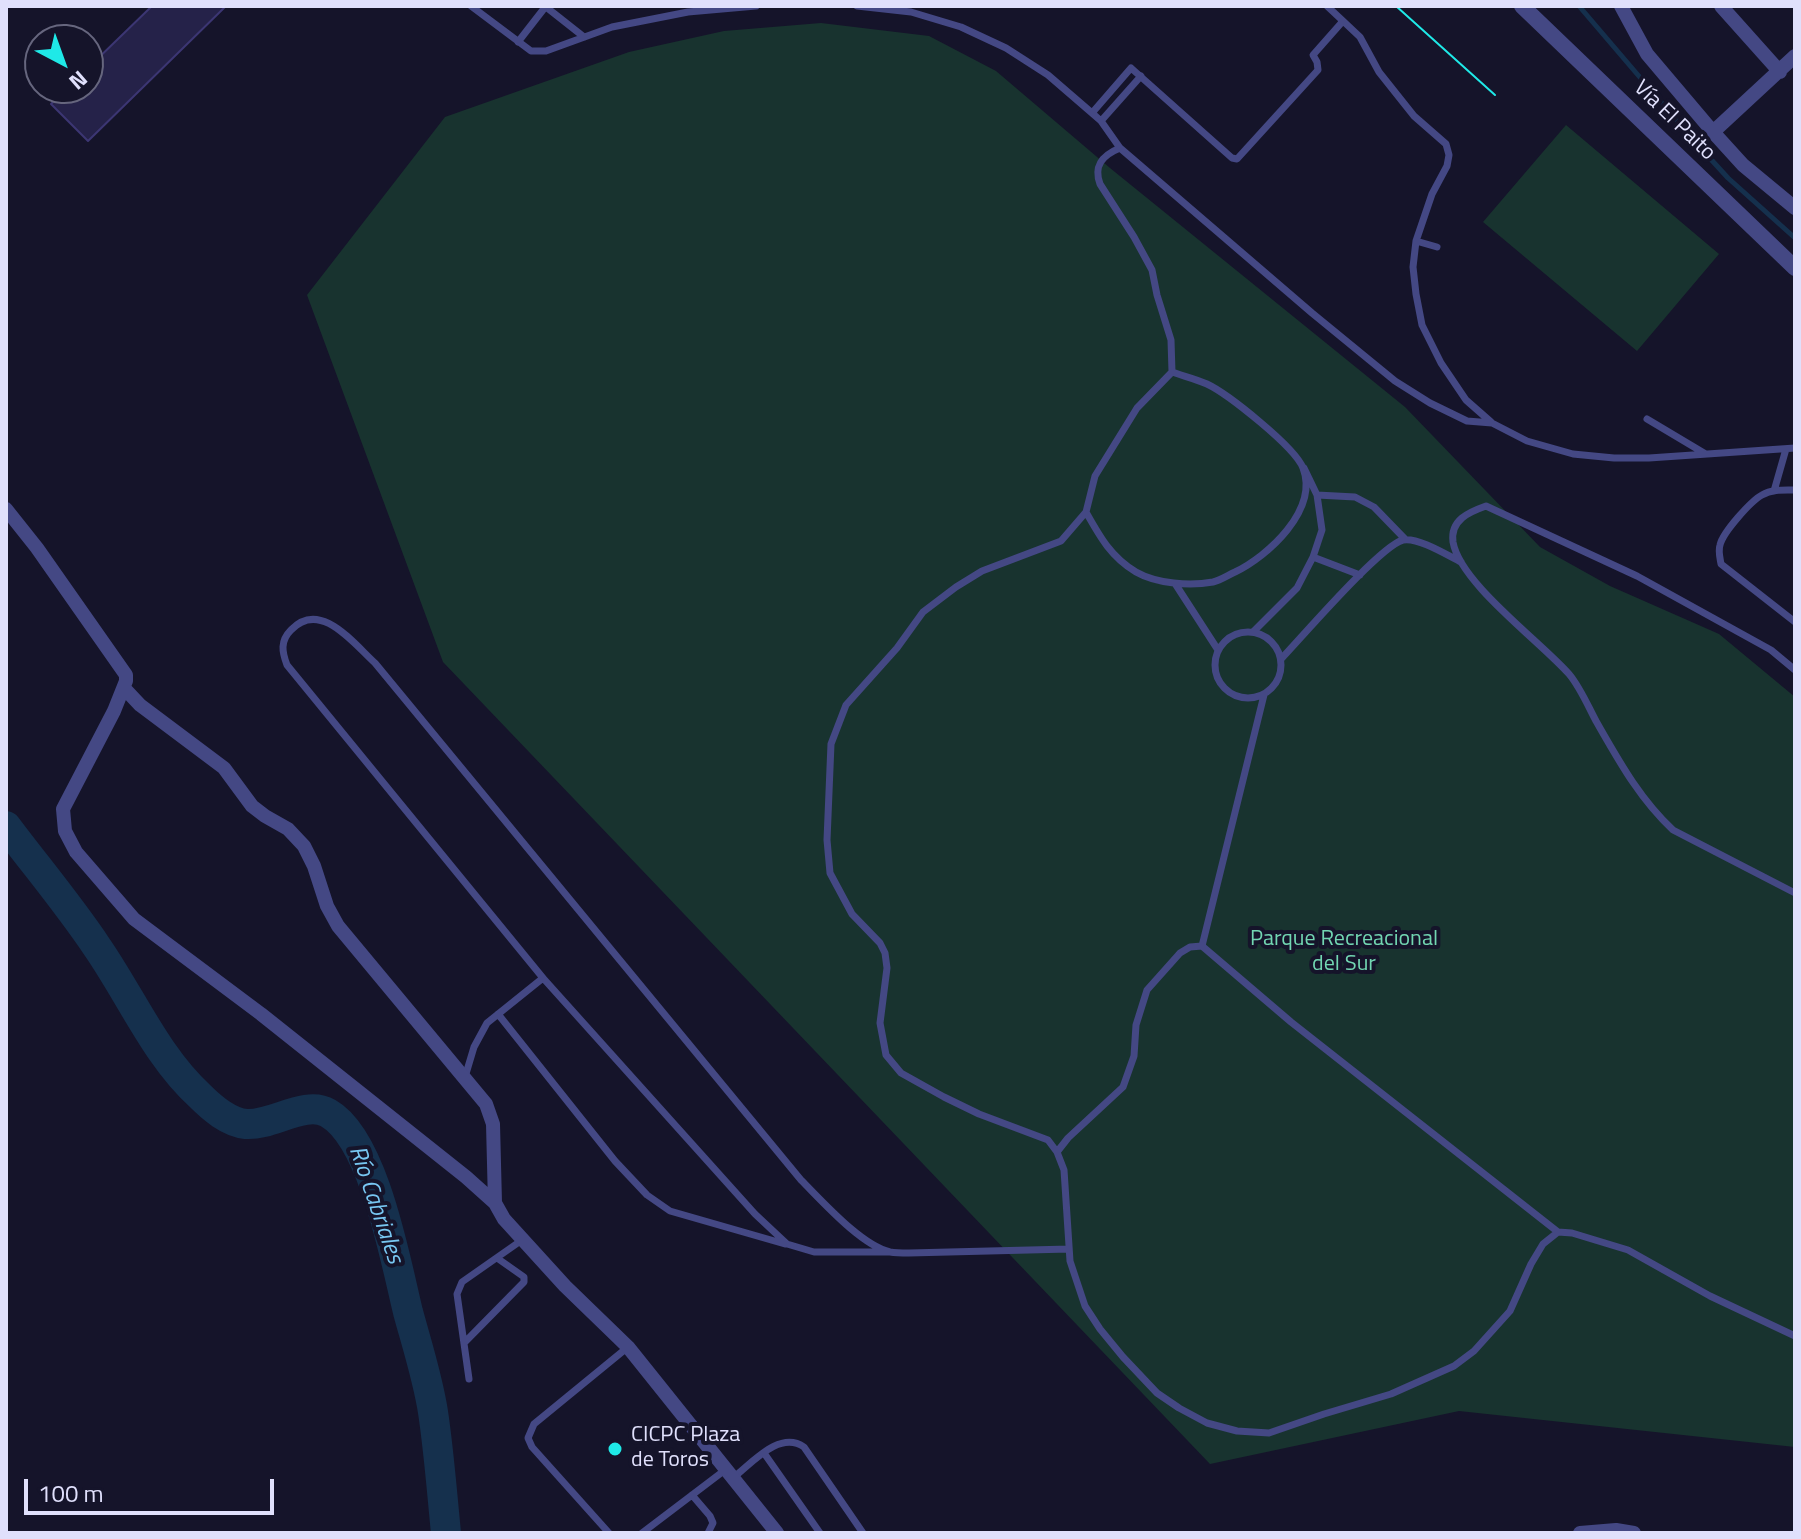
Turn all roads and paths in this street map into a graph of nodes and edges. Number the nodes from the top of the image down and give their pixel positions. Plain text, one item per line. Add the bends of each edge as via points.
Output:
1 (471, 6) edge
2 (546, 6) edge
3 (756, 6) edge
4 (857, 6) edge
5 (1327, 6) edge
6 (1522, 6) edge
7 (1621, 6) edge
8 (1721, 6) edge
9 (1343, 21) junction
10 (584, 37) junction
11 (518, 42) junction
12 (1795, 56) edge
13 (1780, 72) junction
14 (1141, 76) junction
15 (1092, 113) junction
16 (1101, 121) junction
17 (1713, 132) junction
18 (1120, 148) junction
19 (1795, 208) edge
20 (1416, 241) junction
21 (1437, 247) dead end
22 (1795, 268) edge
23 (1172, 372) junction
24 (1647, 419) dead end
25 (1492, 423) junction
26 (1790, 448) edge
27 (1706, 454) junction
28 (1303, 467) junction
29 (1795, 490) edge
30 (1774, 491) junction
31 (1317, 495) junction
32 (6, 509) edge
33 (1086, 512) junction
34 (1405, 539) junction
35 (1313, 557) junction
36 (1461, 562) junction
37 (1360, 575) junction
38 (1176, 585) junction
39 (1795, 622) edge
40 (1253, 632) junction
41 (1218, 650) junction
42 (1281, 659) junction
43 (1795, 670) edge
44 (124, 688) junction
45 (1264, 695) junction
46 (1795, 893) edge
47 (1202, 946) junction
48 (543, 978) junction
49 (498, 1014) junction
50 (465, 1077) junction
51 (1057, 1152) junction
52 (495, 1203) junction
53 (1558, 1232) junction
54 (522, 1240) junction
55 (787, 1244) junction
56 (1069, 1249) junction
57 (889, 1252) junction
58 (497, 1258) junction
59 (1795, 1336) edge
60 (464, 1343) junction
61 (628, 1347) junction
62 (469, 1379) dead end
63 (764, 1453) junction
64 (730, 1473) junction
65 (692, 1495) junction
66 (609, 1533) edge
67 (642, 1533) edge
68 (708, 1533) edge
69 (777, 1533) edge
70 (820, 1533) edge
71 (863, 1533) edge
72 (1580, 1533) edge
73 (1634, 1533) edge

1 - 11 lane
2 - 10 lane
2 - 11 lane
3 - 10 lane via 688,12
4 - 15 lane via 911,12 961,27 1048,75
5 - 9 lane
6 - 22 street, Vía El Paito
7 - 17 street via 1647,54
8 - 13 street
9 - 14 lane via 1313,55 1318,70 1237,159
9 - 20 lane via 1360,37 1379,72 1414,116 1446,144 1447,166
10 - 11 lane via 546,51 531,51
12 - 13 street
13 - 17 street
14 - 15 lane via 1131,68
14 - 16 lane
15 - 16 lane
16 - 18 lane
17 - 19 street
18 - 23 lane via 1102,159 1097,175 1152,270 1171,340
18 - 25 lane via 1395,381 1467,421
20 - 21 lane
20 - 25 lane via 1414,281 1422,325 1466,400
23 - 28 lane via 1207,384 1242,407
23 - 33 lane via 1137,408 1095,476
24 - 27 lane
25 - 27 lane via 1527,441 1573,454
26 - 27 lane
26 - 30 lane
28 - 31 lane
28 - 38 lane via 1303,501 1283,538 1252,564 1216,582
29 - 30 lane
30 - 39 lane via 1761,495 1720,542 1721,564
31 - 34 lane via 1355,497 1374,507
31 - 35 lane via 1322,530
32 - 44 street via 126,675
33 - 38 lane via 1106,548 1137,573
33 - 51 lane via 1061,541 982,571 923,612 846,705 831,744 830,873 852,914 885,953 880,1023 886,1055 901,1073 979,1114 1048,1140
34 - 36 lane
34 - 37 lane
35 - 37 lane
35 - 40 lane via 1297,588
36 - 43 lane via 1453,541 1456,525 1466,513 1486,506 1637,576 1771,650
36 - 46 lane via 1482,590 1571,676 1630,781 1658,816 1673,830
37 - 42 lane
38 - 41 lane
40 - 41 lane via 1233,635
40 - 42 lane via 1272,641
41 - 45 lane via 1215,671 1224,690 1243,699
42 - 45 lane via 1278,680
44 - 50 street via 224,768 252,806 304,846 338,926
44 - 52 street via 63,809 65,831 76,852 134,919
45 - 47 lane
47 - 51 lane via 1180,953 1147,990 1123,1087
47 - 53 lane
48 - 49 lane
48 - 55 lane
48 - 57 lane via 287,665 285,637 301,620 331,624 375,663 801,1180 857,1233
49 - 50 lane via 474,1047
49 - 55 lane via 647,1195 670,1211
50 - 52 street via 486,1104 493,1124
51 - 56 lane via 1064,1170
52 - 54 street
53 - 56 lane via 1543,1244 1510,1311 1454,1366 1391,1394 1269,1433 1207,1423 1157,1393 1085,1306
53 - 59 lane via 1628,1250
54 - 58 lane
54 - 61 street
55 - 57 lane via 814,1252
56 - 57 lane
58 - 60 lane via 459,1286
58 - 60 lane via 524,1282
60 - 62 lane
61 - 64 street
61 - 66 lane via 534,1424 528,1438
63 - 64 lane
63 - 70 lane
63 - 71 lane via 788,1441 804,1447
64 - 65 lane
64 - 69 street
65 - 67 lane
65 - 68 lane via 713,1523
72 - 73 street

